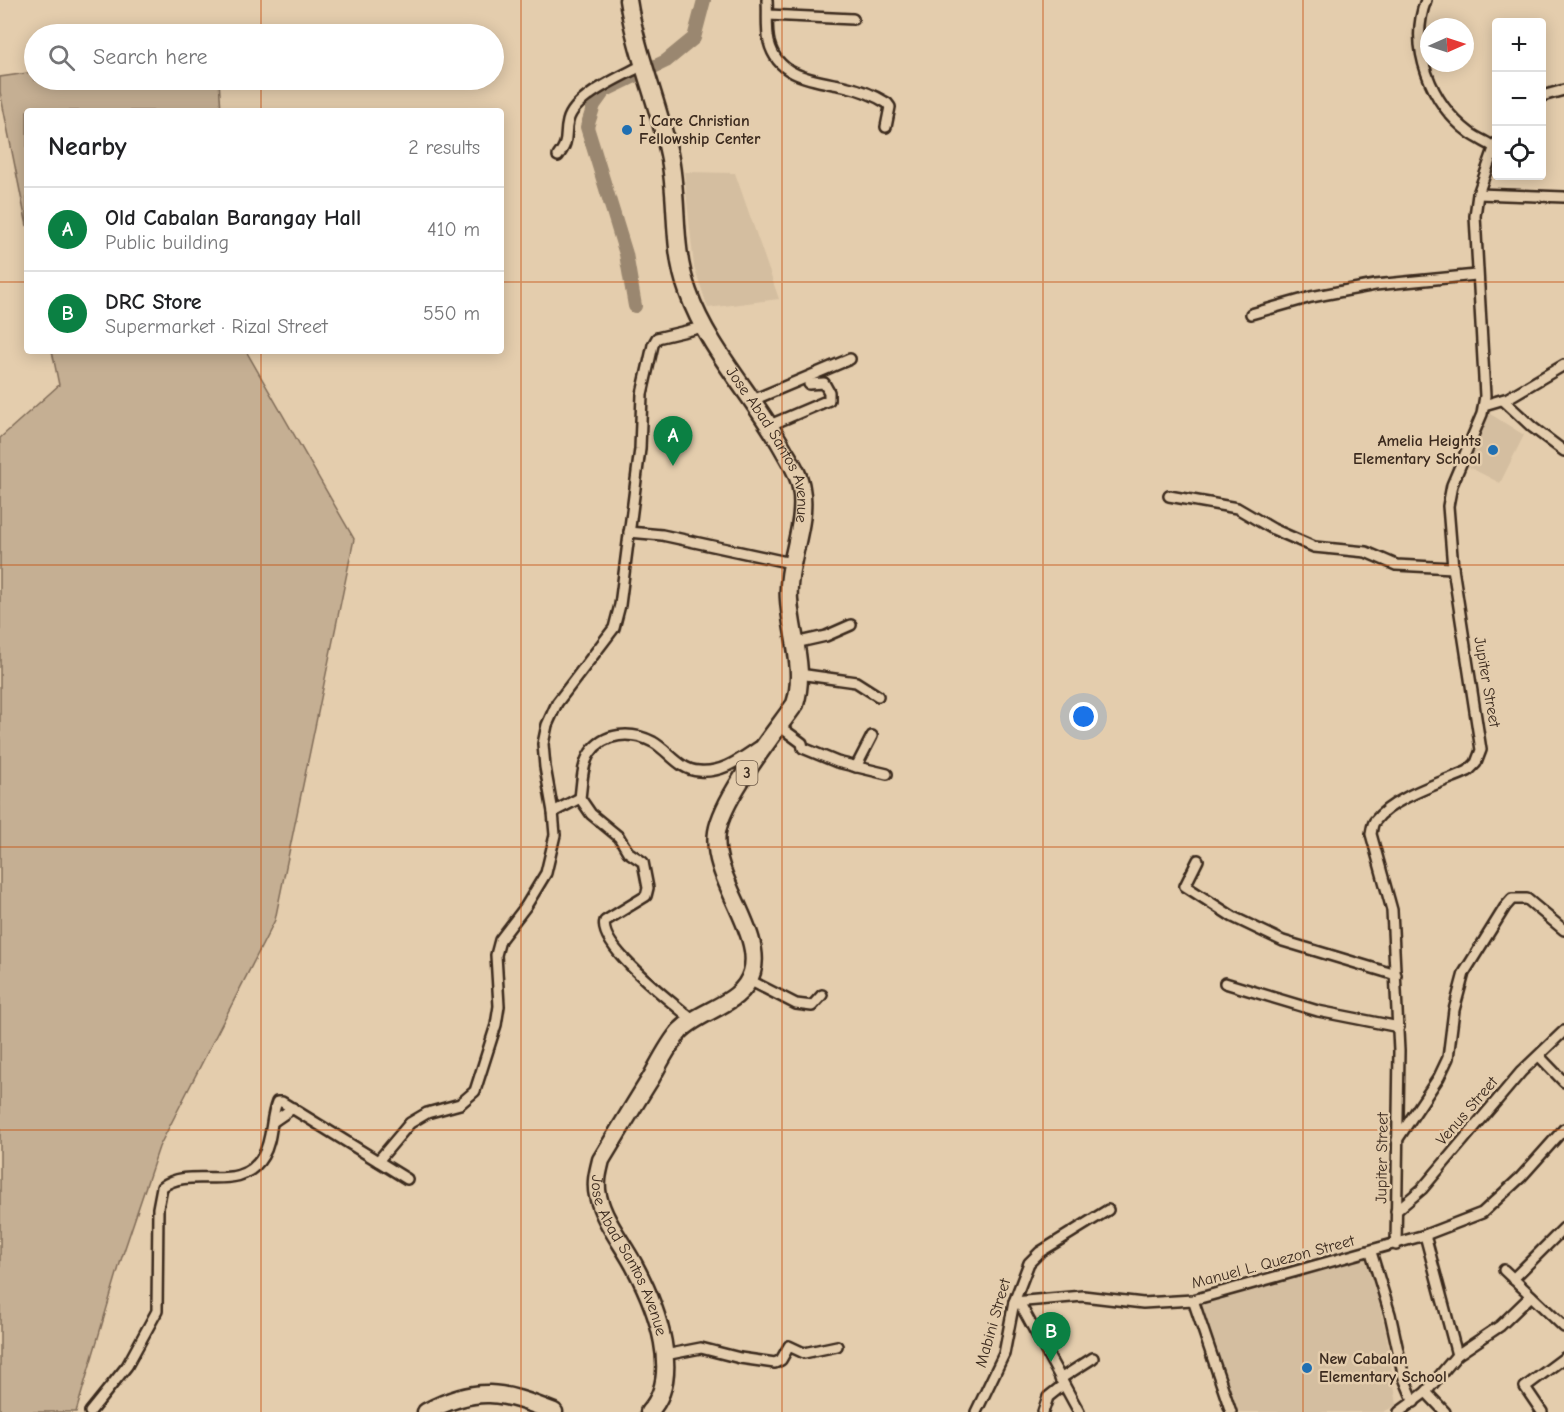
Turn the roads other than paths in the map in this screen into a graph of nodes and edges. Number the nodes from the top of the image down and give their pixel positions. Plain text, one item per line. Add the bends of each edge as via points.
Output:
1 (628, 0) edge
2 (767, 0) edge
3 (1426, 0) edge
4 (768, 15) junction
5 (853, 19) dead end
6 (644, 66) junction
7 (1564, 90) edge
8 (1546, 95) edge
9 (886, 127) dead end
10 (1492, 144) edge
11 (1492, 154) edge
12 (558, 156) dead end
13 (1478, 194) junction
14 (1564, 197) edge
15 (1476, 275) junction
16 (1251, 314) dead end
17 (703, 327) junction
18 (850, 359) dead end
19 (1564, 365) edge
20 (809, 384) dead end
21 (753, 400) junction
22 (1503, 400) junction
23 (1484, 405) junction
24 (770, 425) junction
25 (1564, 451) edge
26 (1169, 496) dead end
27 (629, 532) junction
28 (791, 563) junction
29 (1453, 568) junction
30 (851, 625) dead end
31 (795, 643) junction
32 (799, 674) junction
33 (878, 696) dead end
34 (774, 733) junction
35 (872, 736) dead end
36 (856, 767) junction
37 (887, 774) dead end
38 (580, 798) junction
39 (553, 812) junction
40 (1198, 860) dead end
41 (1564, 930) edge
42 (1396, 975) junction
43 (749, 980) junction
44 (1225, 983) dead end
45 (822, 995) dead end
46 (693, 1020) junction
47 (1399, 1027) junction
48 (1564, 1031) edge
49 (1539, 1056) junction
50 (1564, 1082) edge
51 (1564, 1129) edge
52 (1397, 1140) junction
53 (378, 1161) junction
54 (407, 1179) dead end
55 (1108, 1210) dead end
56 (1396, 1211) junction
57 (1564, 1228) edge
58 (1425, 1236) junction
59 (1396, 1245) junction
60 (1371, 1252) junction
61 (1504, 1270) dead end
62 (1513, 1279) junction
63 (1531, 1296) junction
64 (1193, 1300) junction
65 (1017, 1302) junction
66 (1564, 1327) edge
67 (837, 1346) dead end
68 (665, 1355) junction
69 (1457, 1355) junction
70 (1093, 1358) dead end
71 (1564, 1358) edge
72 (1062, 1382) junction
73 (1426, 1392) junction
74 (1414, 1402) junction
75 (656, 1410) edge
76 (90, 1412) edge
77 (426, 1412) edge
78 (554, 1412) edge
79 (976, 1412) edge
80 (1043, 1412) edge
81 (1079, 1412) edge
82 (1231, 1412) edge
83 (1399, 1412) edge
84 (1445, 1412) edge
85 (1542, 1412) edge

1 - 6 highway, Jose Abad Santos Avenue / 3
2 - 4 street
3 - 10 street via 1419,38 1436,98 1470,133
4 - 5 street
4 - 9 street via 769,41 783,67 815,83 844,86 888,103
6 - 12 street via 600,86 580,105 568,121 568,141
6 - 17 highway, Jose Abad Santos Avenue / 3 via 671,165 679,260
7 - 8 street
11 - 13 street, Jupiter Street
13 - 14 street
13 - 15 street, Jupiter Street
15 - 16 street via 1375,285
15 - 23 street, Jupiter Street
17 - 21 highway, Jose Abad Santos Avenue / 3
17 - 27 street via 657,338 653,345 642,394 640,449
18 - 21 street
19 - 22 street
20 - 24 street via 824,383 829,400
21 - 24 highway, Jose Abad Santos Avenue / 3
22 - 23 street
22 - 25 street
23 - 29 street, Jupiter Street via 1452,485 1448,506
24 - 28 highway, Jose Abad Santos Avenue / 3 via 802,489
26 - 29 street via 1237,508 1314,547 1366,552 1396,565
27 - 28 street via 662,535
27 - 39 street via 614,628 563,695 547,725 544,767
28 - 31 highway, Jose Abad Santos Avenue / 3 via 789,598
29 - 42 street, Jupiter Street via 1481,750 1468,771 1399,802 1373,822 1373,848 1392,910
30 - 31 street
31 - 32 highway, Jose Abad Santos Avenue / 3
32 - 33 street via 856,682
32 - 34 highway, Jose Abad Santos Avenue / 3 via 795,704
34 - 36 street
34 - 38 street via 732,765 700,771 680,764 653,742 634,736 611,736 589,753
34 - 43 highway, Jose Abad Santos Avenue / 3 via 730,800 717,831 718,858 753,951
35 - 36 street
36 - 37 street
38 - 39 street
38 - 46 street via 605,829 619,837 628,852 643,861 646,870 646,896 605,921 606,933 626,962
39 - 53 street via 555,835 546,873 500,940 496,955 497,1015 475,1091 460,1104 410,1123
40 - 42 street via 1185,886 1233,917 1282,941
41 - 52 street via 1527,899 1512,899 1505,907 1464,973 1448,1058
42 - 47 street, Jupiter Street
43 - 45 street via 796,1004 812,1006
43 - 46 highway, Jose Abad Santos Avenue via 733,998
44 - 47 street via 1318,1011
46 - 68 highway, Jose Abad Santos Avenue via 673,1040 601,1160 596,1185 607,1219 638,1271 662,1334
47 - 52 street, Jupiter Street
48 - 49 street, Venus Street
49 - 50 street
49 - 56 street, Venus Street via 1422,1189
51 - 58 street, Manuel L. Quezon Street via 1482,1214
52 - 56 street, Jupiter Street
53 - 54 street
53 - 76 street via 277,1102 263,1156 256,1166 243,1175 177,1179 162,1187 158,1208 157,1311 127,1366
55 - 65 street, Mabini Street via 1034,1256 1024,1271
56 - 59 street, Jupiter Street
57 - 62 street
58 - 59 street, Manuel L. Quezon Street
58 - 69 street
59 - 60 street, Manuel L. Quezon Street
60 - 64 street, Manuel L. Quezon Street
60 - 74 street
61 - 62 street
62 - 63 street
63 - 66 street
63 - 69 street via 1500,1326
64 - 65 street, Manuel L. Quezon Street via 1143,1303 1083,1296
64 - 82 street
65 - 72 street
65 - 79 street, Mabini Street via 1004,1354
67 - 68 street via 804,1353 789,1346 782,1360 775,1363 702,1348
68 - 75 highway, Jose Abad Santos Avenue via 666,1369
69 - 73 street
70 - 72 street
71 - 85 street via 1525,1387
72 - 80 street via 1048,1397
72 - 81 street
73 - 74 street
73 - 84 street
74 - 83 street
77 - 78 highway via 457,1397 490,1392

